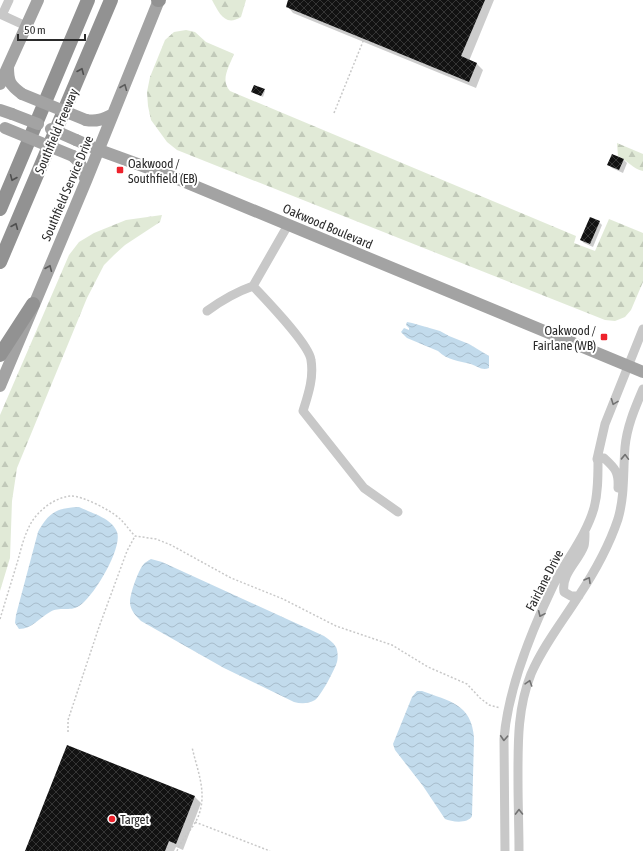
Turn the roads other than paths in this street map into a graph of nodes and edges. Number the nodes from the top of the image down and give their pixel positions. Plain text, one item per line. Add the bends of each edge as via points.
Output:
1 (9, 0) edge
2 (38, 0) edge
3 (88, 0) edge
4 (111, 0) edge
5 (158, 0) edge
6 (1, 15) edge
7 (26, 26) junction
8 (8, 66) junction
9 (0, 84) edge
10 (0, 110) edge
11 (113, 114) junction
12 (3, 128) edge
13 (98, 150) junction
14 (86, 181) junction
15 (0, 209) edge
16 (288, 225) junction
17 (0, 262) edge
18 (253, 286) junction
19 (33, 304) junction
20 (207, 311) dead end
21 (643, 329) edge
22 (0, 355) edge
23 (628, 365) junction
24 (643, 372) edge
25 (0, 386) edge
26 (643, 389) edge
27 (597, 459) junction
28 (398, 512) dead end
29 (585, 530) junction
30 (608, 544) junction
31 (579, 596) junction
32 (505, 851) edge
33 (519, 851) edge

1 - 6 street
2 - 7 main road
3 -> 15 highway, Southfield Freeway
17 -> 4 highway, Southfield Freeway
11 -> 5 main road, Southfield Service Drive
6 - 7 street
7 - 8 main road
8 - 9 main road
8 - 11 main road, bridge via 11,85 22,94 86,120 94,121
10 - 13 main road, Oakwood Boulevard, bridge
11 - 13 main road, Southfield Service Drive
12 - 14 main road, bridge via 73,156 80,163
13 - 14 main road, Southfield Service Drive
13 - 16 main road, Oakwood Boulevard via 173,177
19 -> 14 main road, Southfield Service Drive
16 - 18 street
16 - 23 main road, Oakwood Boulevard
18 - 20 street via 221,300
18 - 28 street via 307,349 311,358 311,385 303,411 364,488
19 - 22 highway
19 - 25 main road, Southfield Service Drive
21 - 23 street, Fairlane Drive
23 - 24 main road, Oakwood Boulevard
23 -> 27 street, Fairlane Drive via 605,424
30 -> 26 street via 622,500 625,446 630,422
27 - 29 street, Fairlane Drive via 597,491
27 - 30 street via 604,458 613,467 619,479
29 - 31 street via 584,546 563,586 564,592 571,596
29 -> 32 street, Fairlane Drive via 554,586 523,657 512,693 504,739
31 -> 30 street
33 -> 31 street via 518,754 523,701 532,674 551,636

